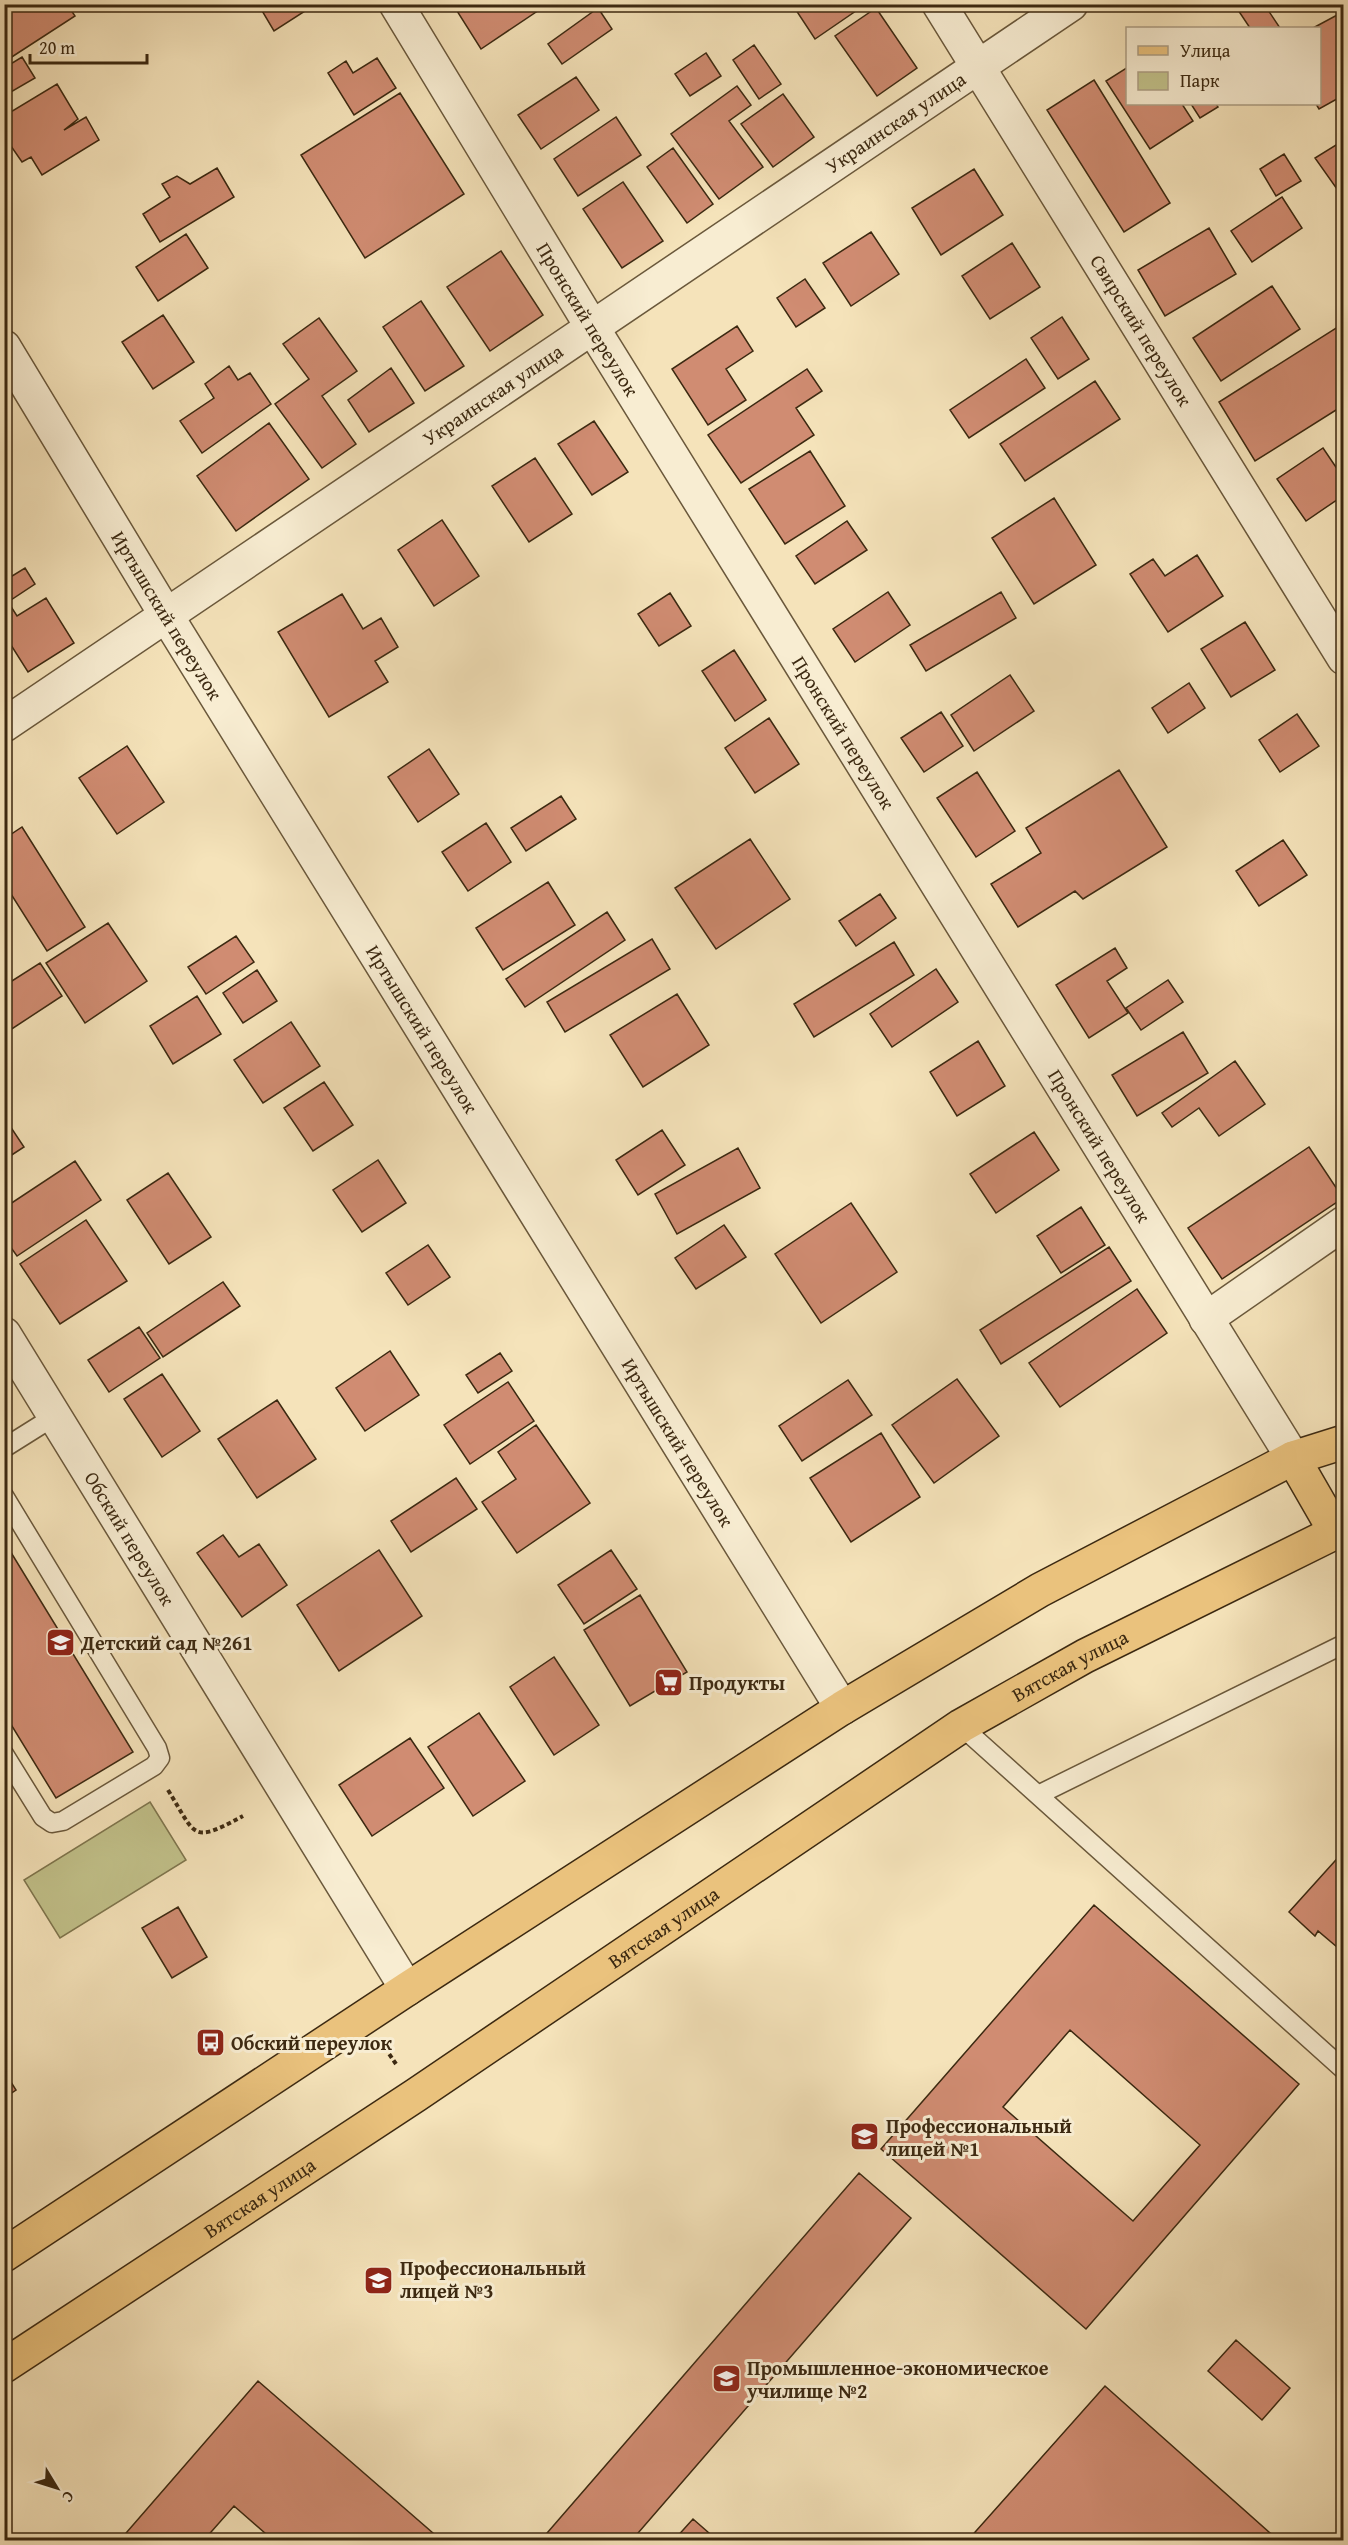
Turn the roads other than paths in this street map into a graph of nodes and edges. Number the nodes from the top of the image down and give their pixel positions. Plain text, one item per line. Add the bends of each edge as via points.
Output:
1 (396, 4) edge
2 (939, 4) edge
3 (1071, 4) edge
4 (977, 68) junction
5 (592, 327) junction
6 (4, 346) edge
7 (166, 615) junction
8 (1344, 658) edge
9 (4, 725) edge
10 (1344, 1223) edge
11 (1206, 1319) junction
12 (4, 1334) edge
13 (55, 1416) junction
14 (1344, 1442) edge
15 (4, 1448) edge
16 (1293, 1458) junction
17 (4, 1496) edge
18 (1339, 1530) edge
19 (1344, 1644) edge
20 (842, 1708) junction
21 (961, 1726) junction
22 (4, 1754) edge
23 (1038, 1795) junction
24 (407, 1989) junction
25 (1344, 2070) edge
26 (4, 2255) edge
27 (4, 2366) edge

1 - 5 street, Пронский переулок
2 - 4 street, Свирский переулок
3 - 4 street, Украинская улица
4 - 5 street, Украинская улица
4 - 8 street, Свирский переулок
5 - 7 street, Украинская улица
5 - 11 street, Пронский переулок
6 - 7 street, Иртышский переулок
7 - 9 street, Украинская улица
7 - 20 street, Иртышский переулок
10 - 11 street
11 - 16 street, Пронский переулок
12 - 13 street, Обский переулок
13 - 15 lane
13 - 24 street, Обский переулок
14 - 16 main road
16 - 18 main road
16 - 20 main road via 1040,1590
17 - 22 lane via 160,1758 154,1766 63,1821 52,1823 43,1817
18 - 21 main road, Вятская улица via 1085,1656
19 - 23 lane
20 - 24 main road
21 - 23 lane
21 - 27 main road, Вятская улица via 416,2095
23 - 25 lane
24 - 26 main road

